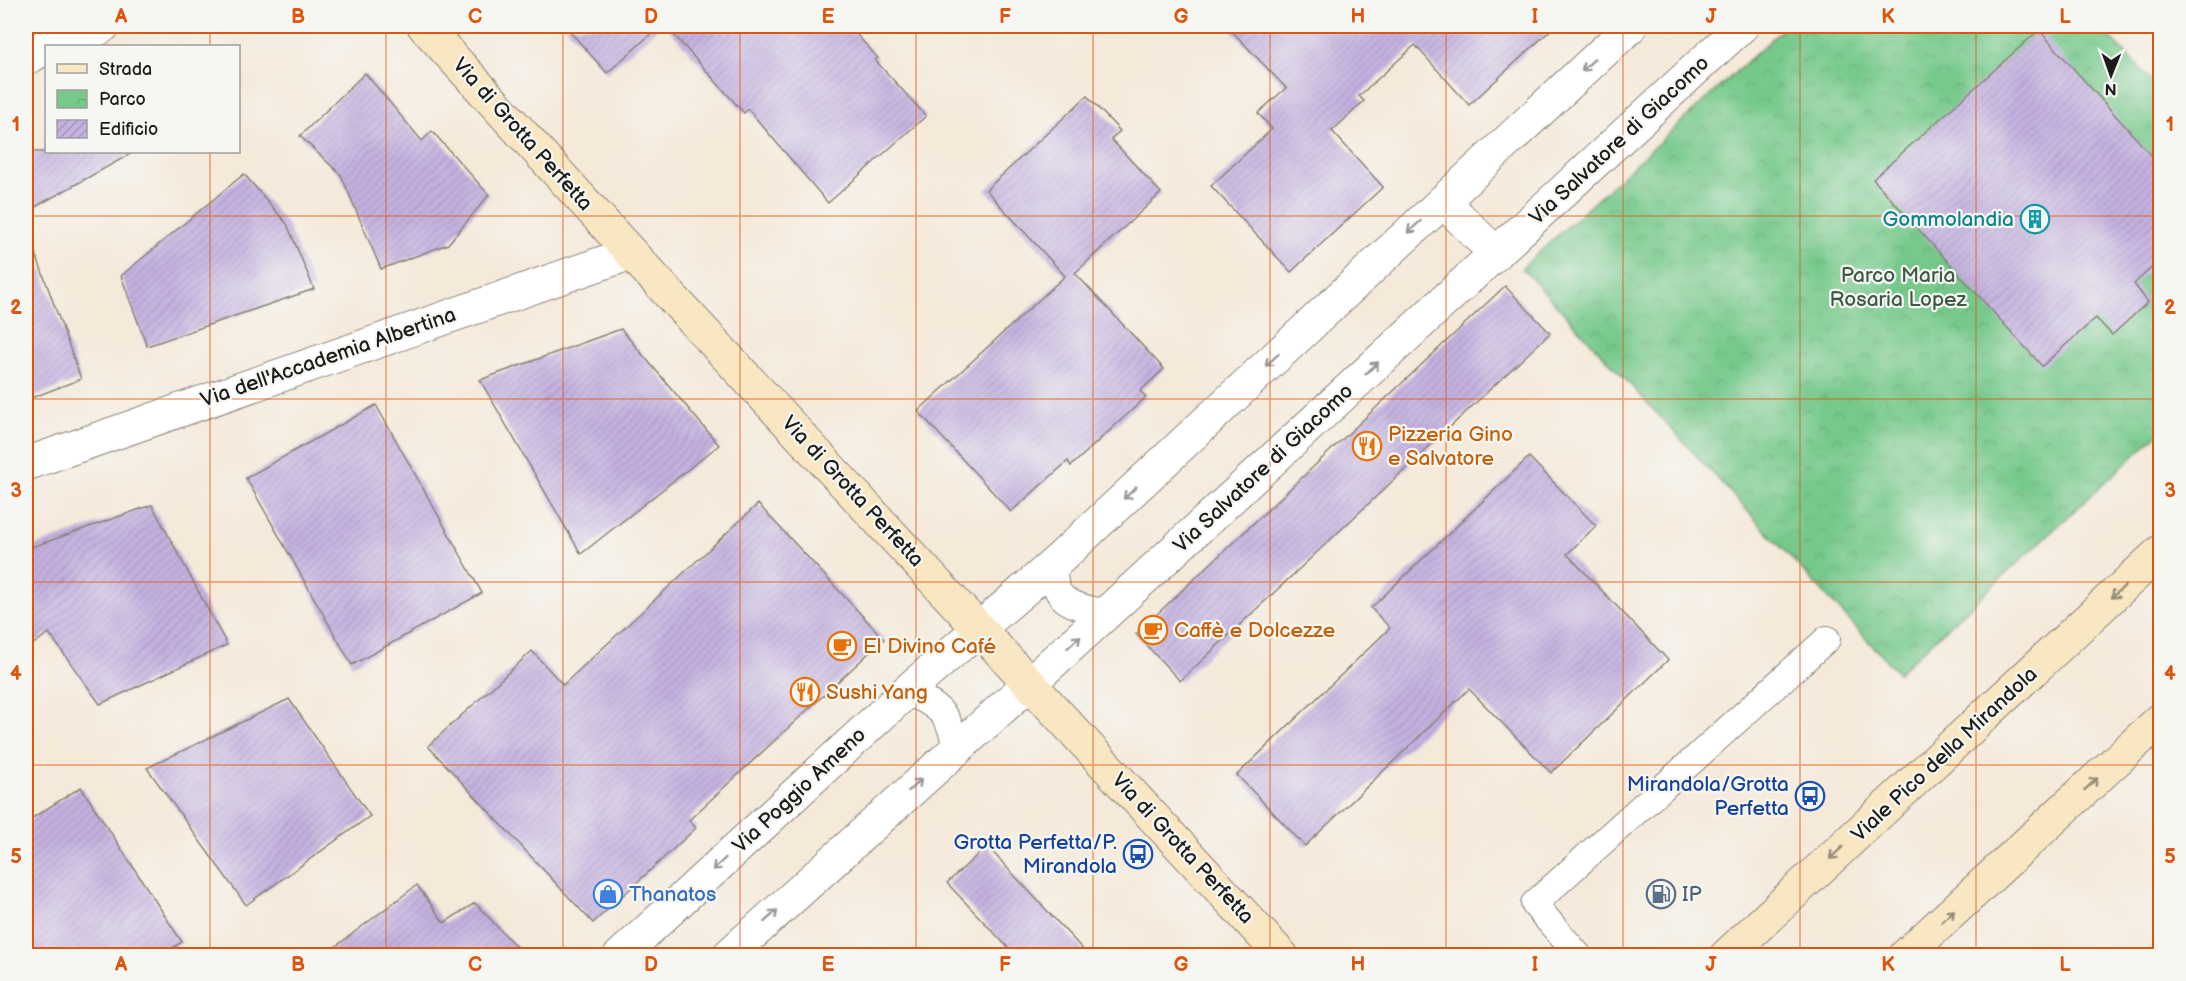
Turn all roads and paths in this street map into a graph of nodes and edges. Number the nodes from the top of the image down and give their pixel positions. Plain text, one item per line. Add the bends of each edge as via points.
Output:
1 (66, 26) edge
2 (103, 26) edge
3 (424, 26) edge
4 (1631, 26) edge
5 (1742, 26) edge
6 (48, 45) edge
7 (57, 45) edge
8 (1443, 201) junction
9 (631, 253) junction
10 (1496, 254) junction
11 (26, 464) edge
12 (2160, 552) edge
13 (1055, 563) junction
14 (1106, 612) junction
15 (981, 627) junction
16 (1827, 639) dead end
17 (1030, 681) junction
18 (906, 692) junction
19 (2160, 720) edge
20 (955, 748) junction
21 (620, 956) edge
22 (728, 956) edge
23 (1282, 956) edge
24 (1579, 956) edge
25 (1726, 956) edge
26 (1905, 956) edge

1 - 6 street
2 - 7 street
3 - 9 street, Via di Grotta Perfetta
4 -> 8 street
5 - 10 street, Via Salvatore di Giacomo
8 - 10 street
8 -> 13 street
9 - 11 street, Via dell'Accademia Albertina
9 - 15 street, Via di Grotta Perfetta
14 -> 10 street, Via Salvatore di Giacomo
12 -> 25 street, Viale Pico della Mirandola
13 - 14 lane via 1057,591 1065,600 1077,607
13 - 15 street
17 -> 14 street, Via Salvatore di Giacomo
15 - 17 street, Via di Grotta Perfetta
15 - 18 street, Via Poggio Ameno
16 - 24 lane via 1534,904
17 - 20 street
17 - 23 street, Via di Grotta Perfetta
18 - 20 lane via 934,704 945,714 952,727
18 -> 21 street, Via Poggio Ameno
26 -> 19 street
22 -> 20 street

